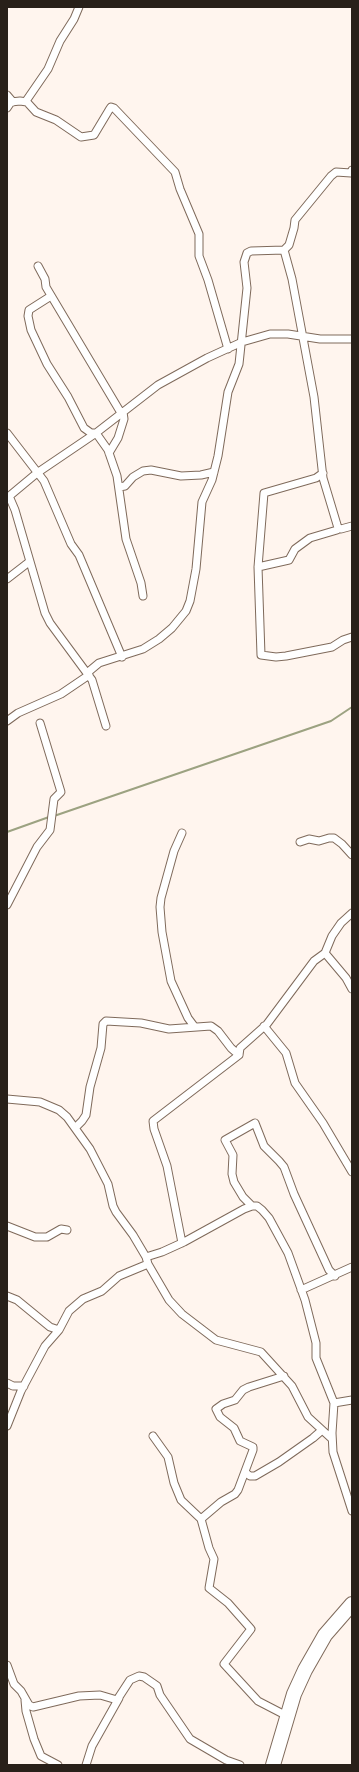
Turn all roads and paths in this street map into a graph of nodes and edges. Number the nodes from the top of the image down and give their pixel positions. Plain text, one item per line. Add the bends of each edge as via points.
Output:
1 (79, 7) edge
2 (7, 95) edge
3 (13, 102) junction
4 (27, 102) junction
5 (7, 108) edge
6 (352, 170) edge
7 (284, 250) junction
8 (38, 266) dead end
9 (51, 296) junction
10 (302, 337) junction
11 (352, 339) edge
12 (242, 342) junction
13 (228, 349) junction
14 (122, 412) junction
15 (7, 433) edge
16 (96, 433) junction
17 (109, 453) junction
18 (214, 472) junction
19 (37, 473) junction
20 (323, 473) junction
21 (119, 487) junction
22 (8, 497) edge
23 (352, 526) edge
24 (338, 528) junction
25 (30, 562) junction
26 (258, 567) junction
27 (7, 579) edge
28 (143, 596) dead end
29 (352, 637) edge
30 (122, 657) junction
31 (88, 674) junction
32 (7, 721) edge
33 (40, 724) dead end
34 (106, 726) dead end
35 (182, 833) dead end
36 (300, 842) dead end
37 (352, 855) edge
38 (7, 905) edge
39 (352, 913) edge
40 (325, 953) junction
41 (352, 989) edge
42 (194, 1026) junction
43 (264, 1026) junction
44 (239, 1055) junction
45 (7, 1099) edge
46 (76, 1127) junction
47 (352, 1172) edge
48 (252, 1206) junction
49 (7, 1226) edge
50 (67, 1230) dead end
51 (182, 1243) junction
52 (147, 1260) junction
53 (352, 1267) edge
54 (335, 1276) junction
55 (301, 1290) junction
56 (7, 1296) edge
57 (59, 1330) junction
58 (284, 1376) junction
59 (7, 1383) edge
60 (24, 1386) junction
61 (352, 1400) edge
62 (334, 1403) junction
63 (7, 1426) edge
64 (321, 1431) junction
65 (153, 1436) dead end
66 (332, 1439) junction
67 (246, 1473) junction
68 (352, 1511) edge
69 (201, 1519) junction
70 (352, 1604) edge
71 (7, 1665) edge
72 (119, 1698) junction
73 (25, 1699) junction
74 (287, 1716) junction
75 (58, 1765) edge
76 (86, 1765) edge
77 (240, 1765) edge
78 (273, 1765) edge

1 - 4 street via 48,69 28,96
2 - 3 street
3 - 4 street
3 - 5 street
4 - 13 street via 36,112 56,120 82,137 94,135 112,107 172,168 199,234 199,256
6 - 7 street via 351,173 336,172 327,180 295,220 289,245
7 - 10 street
7 - 12 street via 251,251 245,256 247,288
8 - 9 street
9 - 14 street
9 - 16 street via 29,310 31,330 47,364 84,428
10 - 11 street
10 - 12 street via 270,334
10 - 20 street via 314,397
12 - 13 street
12 - 18 street via 239,364 228,392
13 - 14 street via 158,384
14 - 16 street
14 - 17 street via 124,419 118,438
15 - 19 street
16 - 17 street
16 - 19 street
17 - 21 street
18 - 21 street via 181,476 151,470 143,471 125,486
18 - 30 street via 202,502 196,569 186,611 159,639
19 - 22 street
19 - 30 street via 41,475 71,544 79,555
20 - 24 street
20 - 26 street via 316,478 264,493
21 - 28 street via 126,539 141,582
22 - 25 street via 15,510
23 - 24 street
24 - 26 street via 310,538 295,549 289,560
25 - 27 street
25 - 31 street via 50,623
26 - 29 street via 261,655 286,656 332,647
30 - 31 street via 99,663
31 - 32 street via 61,694 18,713
31 - 34 street
33 - 38 street via 61,792 54,799 50,830 37,847
35 - 42 street via 174,851 160,907 171,980
36 - 37 street via 308,839 319,842 334,838
39 - 40 street via 332,936
40 - 41 street
40 - 43 street via 314,961
42 - 44 street via 215,1028
42 - 46 street via 169,1029 142,1023 109,1021 103,1024 102,1048 90,1087 86,1115
43 - 44 street via 240,1048
43 - 47 street via 286,1053 295,1083 323,1123
44 - 51 street via 153,1121 167,1166
45 - 46 street via 49,1105 67,1117
46 - 52 street via 101,1170 116,1212 134,1235
48 - 51 street
48 - 54 street via 234,1182 233,1155 225,1140 255,1123 264,1146 284,1167 329,1270
48 - 55 street via 262,1210 273,1224 288,1253
49 - 50 street via 35,1237 47,1237 61,1229
51 - 52 street
52 - 57 street via 119,1276 102,1291 76,1303 68,1310
52 - 58 street via 164,1293 182,1314 216,1340 261,1352
53 - 54 street
54 - 55 street
55 - 62 street via 316,1343 316,1358
56 - 57 street via 17,1300 50,1327
57 - 60 street via 45,1346
58 - 64 street via 296,1393 305,1413
58 - 67 street via 249,1387 235,1400 216,1409 220,1417 234,1428 240,1441 253,1446
59 - 60 street
60 - 63 street
61 - 62 street
62 - 66 street
64 - 66 street
64 - 67 street via 255,1476
65 - 69 street via 168,1457 181,1500
66 - 68 street via 333,1452
67 - 69 street via 235,1494
69 - 74 street via 214,1559 209,1588 228,1603 251,1629 224,1664 258,1701
70 - 74 highway via 325,1635 294,1694
71 - 73 street via 13,1682
72 - 73 street via 112,1699 100,1695 79,1696 33,1707
72 - 76 street via 92,1746
72 - 77 street via 130,1680 135,1677 150,1680 157,1686 160,1695 190,1739 226,1760
73 - 75 street via 26,1711 41,1756
74 - 78 highway

